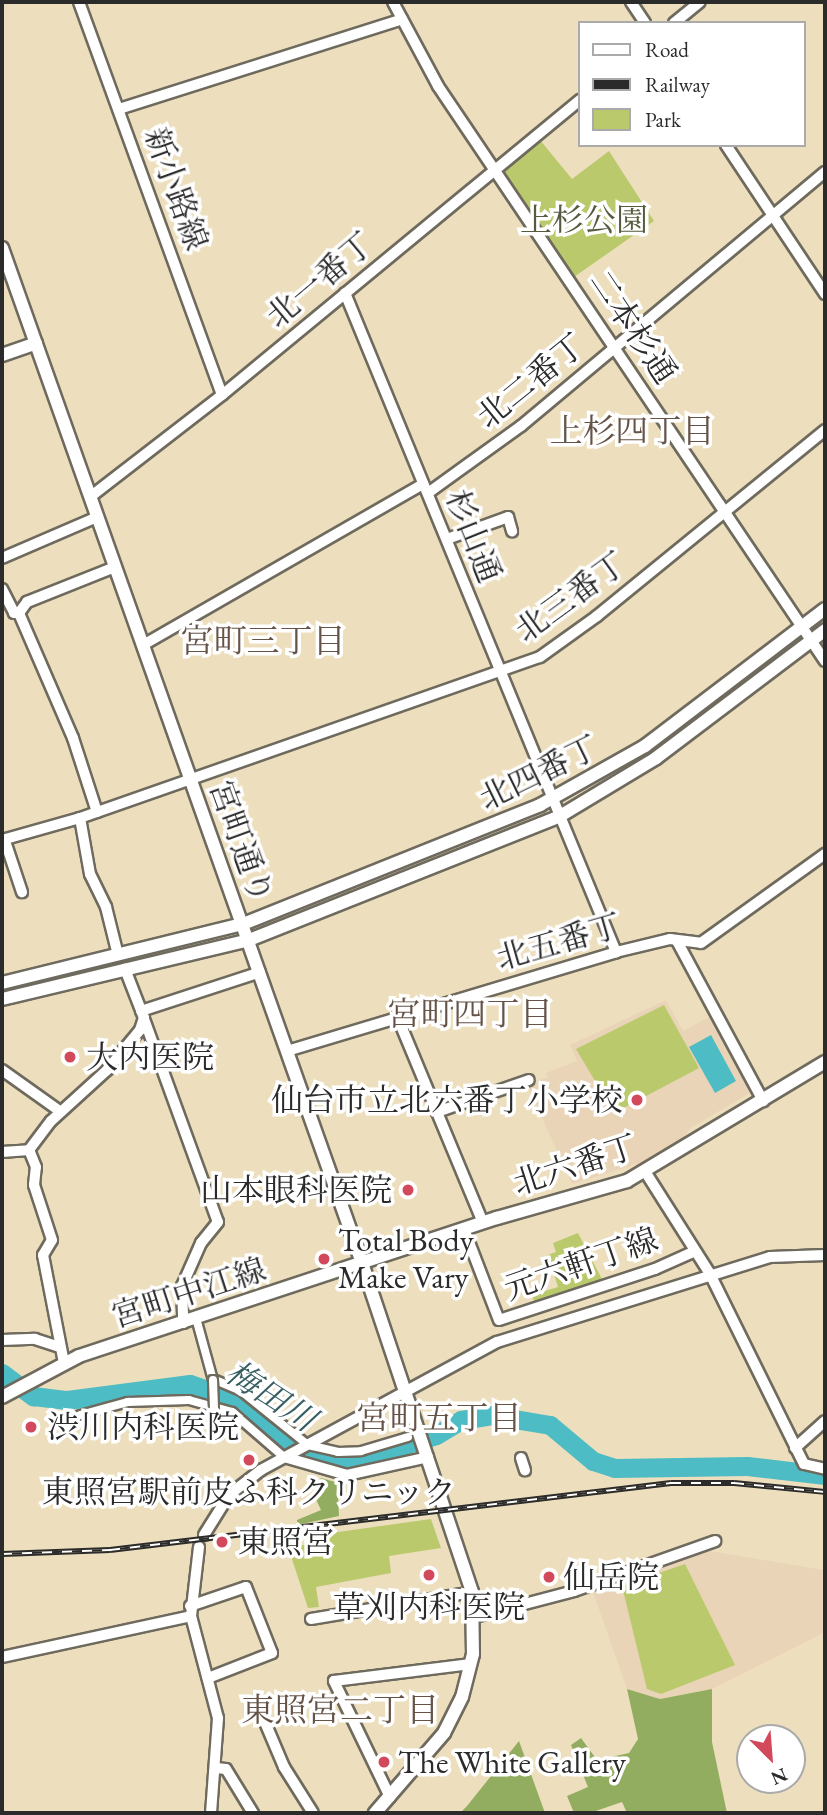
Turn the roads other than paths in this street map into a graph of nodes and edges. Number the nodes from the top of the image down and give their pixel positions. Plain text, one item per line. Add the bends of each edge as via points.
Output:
1 (79, 2) edge
2 (393, 2) edge
3 (631, 2) edge
4 (700, 2) edge
5 (402, 19) junction
6 (644, 21) edge
7 (676, 21) edge
8 (578, 102) edge
9 (119, 109) junction
10 (727, 147) edge
11 (496, 169) junction
12 (825, 172) edge
13 (773, 216) junction
14 (2, 248) edge
15 (345, 293) junction
16 (825, 295) edge
17 (36, 343) junction
18 (615, 346) junction
19 (2, 355) edge
20 (222, 395) junction
21 (825, 430) edge
22 (425, 488) junction
23 (90, 497) junction
24 (724, 512) junction
25 (97, 517) junction
26 (512, 531) dead end
27 (447, 539) junction
28 (2, 558) edge
29 (115, 567) junction
30 (2, 589) edge
31 (825, 609) edge
32 (19, 613) junction
33 (802, 627) junction
34 (825, 630) edge
35 (811, 640) junction
36 (143, 645) junction
37 (825, 661) edge
38 (502, 672) junction
39 (191, 780) junction
40 (553, 799) junction
41 (97, 812) junction
42 (560, 816) junction
43 (80, 818) junction
44 (4, 841) edge
45 (825, 854) edge
46 (22, 892) dead end
47 (243, 924) junction
48 (248, 940) junction
49 (677, 941) junction
50 (616, 952) junction
51 (118, 954) junction
52 (125, 969) junction
53 (260, 972) junction
54 (2, 983) edge
55 (2, 999) edge
56 (143, 1015) junction
57 (397, 1016) junction
58 (287, 1051) junction
59 (825, 1062) edge
60 (2, 1070) edge
61 (529, 1080) dead end
62 (763, 1101) junction
63 (61, 1112) junction
64 (437, 1112) junction
65 (29, 1150) junction
66 (2, 1152) edge
67 (646, 1173) junction
68 (483, 1223) junction
69 (464, 1229) junction
70 (693, 1252) junction
71 (825, 1255) edge
72 (362, 1263) junction
73 (710, 1274) junction
74 (189, 1321) junction
75 (2, 1340) edge
76 (59, 1347) junction
77 (64, 1363) junction
78 (213, 1380) junction
79 (404, 1390) junction
80 (8, 1394) edge
81 (214, 1410) dead end
82 (80, 1415) dead end
83 (825, 1421) edge
84 (414, 1435) junction
85 (307, 1446) junction
86 (795, 1448) junction
87 (428, 1456) junction
88 (286, 1457) junction
89 (521, 1458) dead end
90 (525, 1469) dead end
91 (825, 1469) edge
92 (204, 1535) dead end
93 (715, 1541) dead end
94 (198, 1547) dead end
95 (472, 1592) junction
96 (190, 1611) junction
97 (475, 1618) junction
98 (311, 1619) dead end
99 (2, 1657) edge
100 (471, 1664) junction
101 (208, 1678) junction
102 (256, 1701) dead end
103 (216, 1768) junction
104 (390, 1797) junction
105 (211, 1813) edge
106 (253, 1813) edge
107 (313, 1813) edge
108 (374, 1813) edge

1 - 9 street, 新小路線
2 - 5 street, 二本杉通
3 - 6 street
4 - 7 street
5 - 9 street
5 - 11 street, 二本杉通 via 439,86
8 - 11 street, 北一番丁
9 - 20 street, 新小路線
10 - 13 street
11 - 15 street, 北一番丁
11 - 18 street, 二本杉通
12 - 13 street, 北二番丁
13 - 16 street
13 - 18 street, 北二番丁
14 - 17 street, 宮町通り
15 - 20 street, 北一番丁
15 - 22 street, 杉山通
17 - 19 street
17 - 23 street, 宮町通り
18 - 22 street, 北二番丁 via 521,426
18 - 24 street, 二本杉通
20 - 23 street, 北一番丁
21 - 24 street, 北三番丁
22 - 27 street, 杉山通
22 - 36 street, 北二番丁
23 - 25 street, 宮町通り
24 - 33 street, 二本杉通
24 - 38 street, 北三番丁 via 555,647
25 - 28 street
25 - 29 street, 宮町通り
26 - 27 street via 508,517
27 - 38 street, 杉山通
29 - 32 street via 27,602
29 - 36 street, 宮町通り
30 - 32 street via 14,613
31 - 33 street, 北四番丁
32 - 41 street via 73,738
33 - 35 street, 二本杉通
33 - 40 street, 北四番丁 via 645,747
34 - 35 street, 北四番丁
35 - 37 street, 二本杉通
35 - 42 street, 北四番丁 via 656,758
36 - 39 street, 宮町通り
38 - 39 street, 北三番丁
38 - 40 street, 杉山通
39 - 41 street, 北三番丁
39 - 47 street, 宮町通り
40 - 42 street, 杉山通
40 - 47 street, 北四番丁
41 - 43 street, 北三番丁
42 - 48 street, 北四番丁
42 - 50 street, 杉山通
43 - 44 street, 北三番丁
43 - 51 street via 90,874 106,907
44 - 46 street
45 - 49 street, 北五番丁 via 701,943
47 - 48 street, 宮町通り
47 - 51 street, 北四番丁
48 - 52 street, 北四番丁
48 - 53 street, 宮町通り
49 - 50 street, 北五番丁
49 - 62 street
50 - 57 street, 北五番丁
51 - 54 street, 北四番丁
52 - 55 street, 北四番丁
52 - 56 street
53 - 56 street
53 - 58 street, 宮町通り
56 - 63 street via 140,1030 107,1070
56 - 74 street via 218,1222 201,1243 182,1286
57 - 58 street, 北五番丁
57 - 64 street
58 - 72 street, 宮町通り
59 - 62 street, 北六番丁
60 - 63 street
61 - 64 street
62 - 67 street, 北六番丁
63 - 65 street
64 - 68 street
65 - 66 street
65 - 76 street via 36,1167 34,1185 52,1240 43,1255
67 - 68 street, 北六番丁
67 - 70 street
68 - 69 street, 北六番丁
69 - 70 street, 元六軒丁線 via 499,1320
69 - 72 street, 北六番丁
70 - 73 street
71 - 73 street via 770,1256
72 - 74 street, 宮町中江線
72 - 79 street, 宮町通り
73 - 79 street via 497,1342
73 - 86 street
74 - 77 street, 宮町中江線
74 - 78 street
75 - 76 street via 35,1339
76 - 77 street
77 - 80 street, 宮町中江線
78 - 81 street, bridge
78 - 85 street via 241,1391
79 - 84 street, 宮町通り
79 - 85 street
82 - 88 street via 128,1402 189,1400 232,1412
83 - 86 street
84 - 85 street via 360,1451
84 - 87 street, 宮町通り
85 - 88 street
86 - 91 street via 804,1464
87 - 88 street via 347,1475
87 - 95 street, 宮町通り
88 - 92 street via 238,1486
89 - 90 street
93 - 97 street via 574,1591
94 - 96 street
95 - 97 street, 宮町通り
95 - 98 street
96 - 99 street
96 - 101 street
96 - 101 street via 247,1587 272,1653
97 - 100 street, 宮町通り
100 - 104 street, 宮町通り via 462,1697 444,1733
100 - 104 street via 334,1681
101 - 103 street via 218,1718
102 - 107 street via 284,1767
103 - 105 street
103 - 106 street via 226,1769
104 - 108 street, 宮町通り

